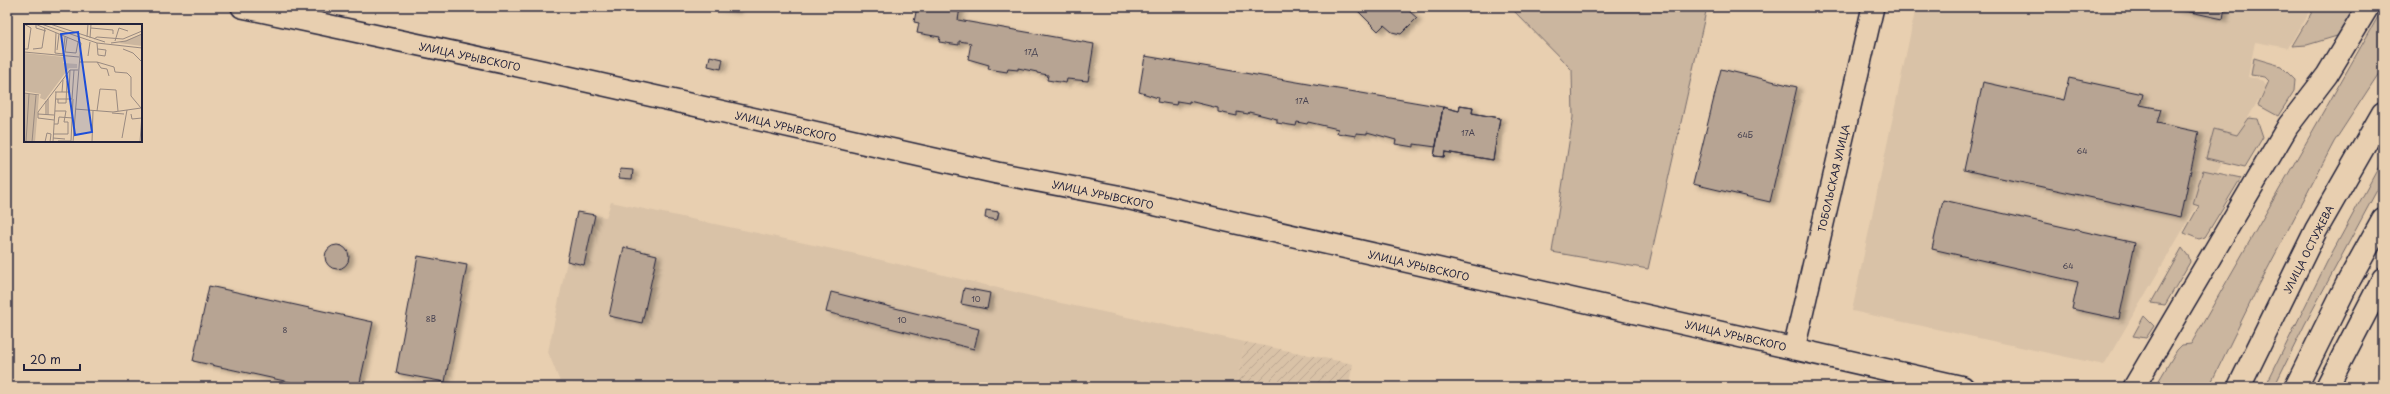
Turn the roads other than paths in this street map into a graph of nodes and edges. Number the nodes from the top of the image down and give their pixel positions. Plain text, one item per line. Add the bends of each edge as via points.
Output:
1 (242, 7) edge
2 (1873, 7) edge
3 (2368, 7) edge
4 (2383, 113) edge
5 (2383, 219) edge
6 (2383, 279) edge
7 (1794, 349) junction
8 (2239, 383) edge
9 (1963, 387) edge
10 (2134, 387) edge
11 (2296, 387) edge
12 (2327, 387) edge

1 - 7 street, УЛИЦА УРЫВСКОГО via 997,173 1110,195
2 - 7 street, ТОБОЛЬСКАЯ УЛИЦА
3 - 10 street via 2327,75 2288,126
4 - 8 main road, УЛИЦА ОСТУЖЕВА via 2316,230
5 - 11 main road via 2347,284
6 - 12 main road
7 - 9 street, УЛИЦА УРЫВСКОГО

